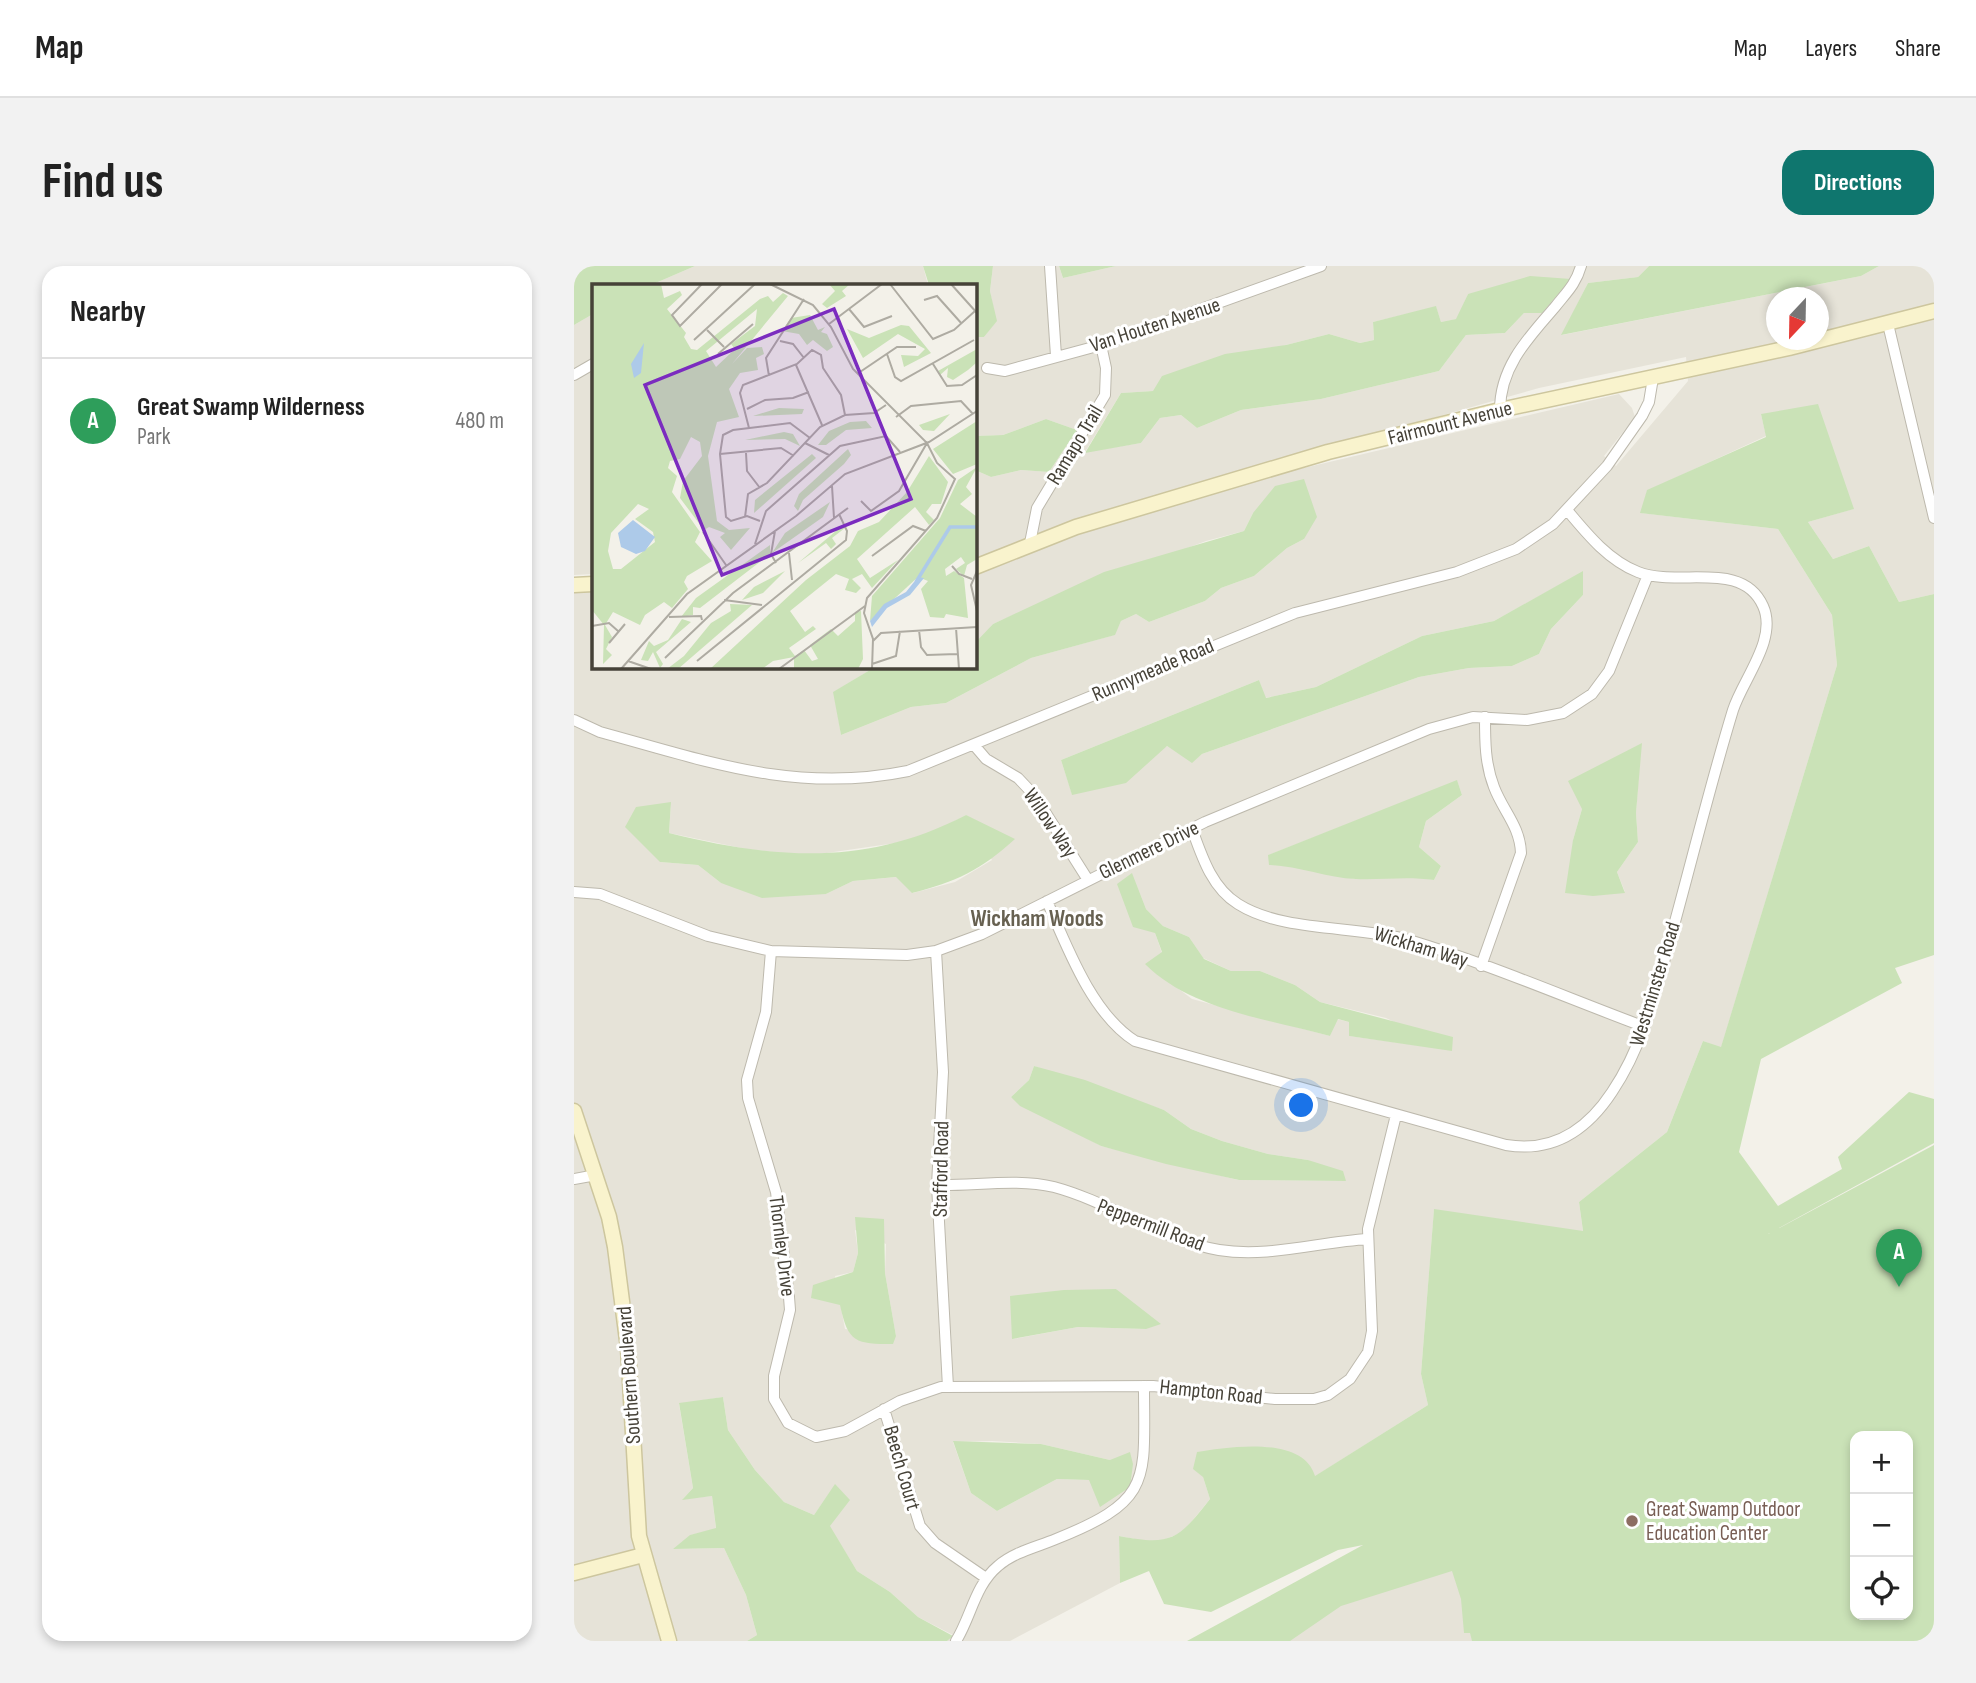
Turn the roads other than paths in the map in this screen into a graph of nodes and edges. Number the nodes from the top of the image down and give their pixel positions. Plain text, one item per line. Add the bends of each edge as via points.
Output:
1 (1050, 266) edge
2 (1321, 266) edge
3 (1581, 266) edge
4 (1934, 311) edge
5 (1888, 324) junction
6 (1101, 345) junction
7 (1056, 356) junction
8 (592, 365) edge
9 (987, 368) dead end
10 (574, 375) edge
11 (1653, 378) junction
12 (1500, 410) junction
13 (1567, 510) junction
14 (1934, 518) edge
15 (1030, 543) junction
16 (976, 567) edge
17 (1648, 575) junction
18 (592, 584) edge
19 (574, 585) edge
20 (1485, 717) junction
21 (574, 720) edge
22 (974, 745) junction
23 (1192, 829) junction
24 (1088, 880) junction
25 (574, 892) edge
26 (1046, 901) junction
27 (771, 951) junction
28 (936, 951) junction
29 (1481, 966) junction
30 (1645, 1027) junction
31 (574, 1111) edge
32 (1396, 1115) junction
33 (596, 1175) junction
34 (574, 1179) edge
35 (937, 1185) junction
36 (1368, 1239) junction
37 (1144, 1385) junction
38 (948, 1387) junction
39 (884, 1409) junction
40 (643, 1555) junction
41 (574, 1573) edge
42 (986, 1578) junction
43 (669, 1641) edge
44 (956, 1641) edge

1 - 7 street
2 - 6 street, Van Houten Avenue
3 - 12 street via 1570,290 1513,360 1500,388
4 - 5 main road, Fairmount Avenue
5 - 11 main road, Fairmount Avenue
5 - 14 street
6 - 7 street, Van Houten Avenue
6 - 15 street, Ramapo Trail via 1106,368 1104,395 1037,508
7 - 9 street, Van Houten Avenue via 1005,371
8 - 10 street
11 - 12 main road, Fairmount Avenue
11 - 13 street, Runnymeade Road via 1642,416 1607,466
12 - 15 main road, Fairmount Avenue via 1328,452
13 - 17 street, Westminster Road via 1601,548
13 - 22 street, Runnymeade Road via 1502,556 1296,613
15 - 16 main road, Fairmount Avenue
17 - 20 street, Glenmere Drive via 1616,658 1592,694 1574,708 1550,717
17 - 30 street, Westminster Road via 1681,580 1725,577 1742,583 1763,604 1766,623 1764,641 1734,707
18 - 19 main road
20 - 23 street, Glenmere Drive via 1429,729
20 - 29 street via 1487,767 1519,835 1521,853
21 - 22 street, Runnymeade Road via 600,732 749,772 809,779 871,778 908,771
22 - 24 street, Willow Way via 1035,796
23 - 24 street, Glenmere Drive
23 - 29 street, Wickham Way via 1219,888 1254,913 1389,935
24 - 26 street, Glenmere Drive
25 - 27 street, Glenmere Drive via 600,894 708,936
26 - 28 street, Glenmere Drive via 959,945
26 - 32 street, Westminster Road via 1099,1007 1125,1035 1158,1050
27 - 28 street, Glenmere Drive via 882,955
27 - 39 street, Thornley Drive via 766,1012 747,1087 749,1109 776,1192 789,1297 774,1399 788,1423 816,1437 845,1431
28 - 35 street, Stafford Road via 943,1072
29 - 30 street, Wickham Way
30 - 32 street, Westminster Road via 1611,1093 1588,1122 1563,1140 1521,1147
31 - 33 main road, Southern Boulevard
32 - 36 street, Hampton Road via 1374,1196
33 - 34 street
33 - 40 main road, Southern Boulevard via 622,1287
35 - 36 street, Peppermill Road via 1054,1187 1183,1239 1233,1251
35 - 38 street, Stafford Road
36 - 37 street, Hampton Road via 1370,1342 1358,1370 1328,1395 1301,1401
37 - 38 street, Thornley Drive
37 - 42 street, Hampton Road via 1144,1465 1128,1499 1111,1512 1004,1561
38 - 39 street, Thornley Drive
39 - 42 street, Beech Court via 920,1526 935,1543
40 - 41 main road
40 - 43 main road, Southern Boulevard
42 - 44 street, Hampton Road

